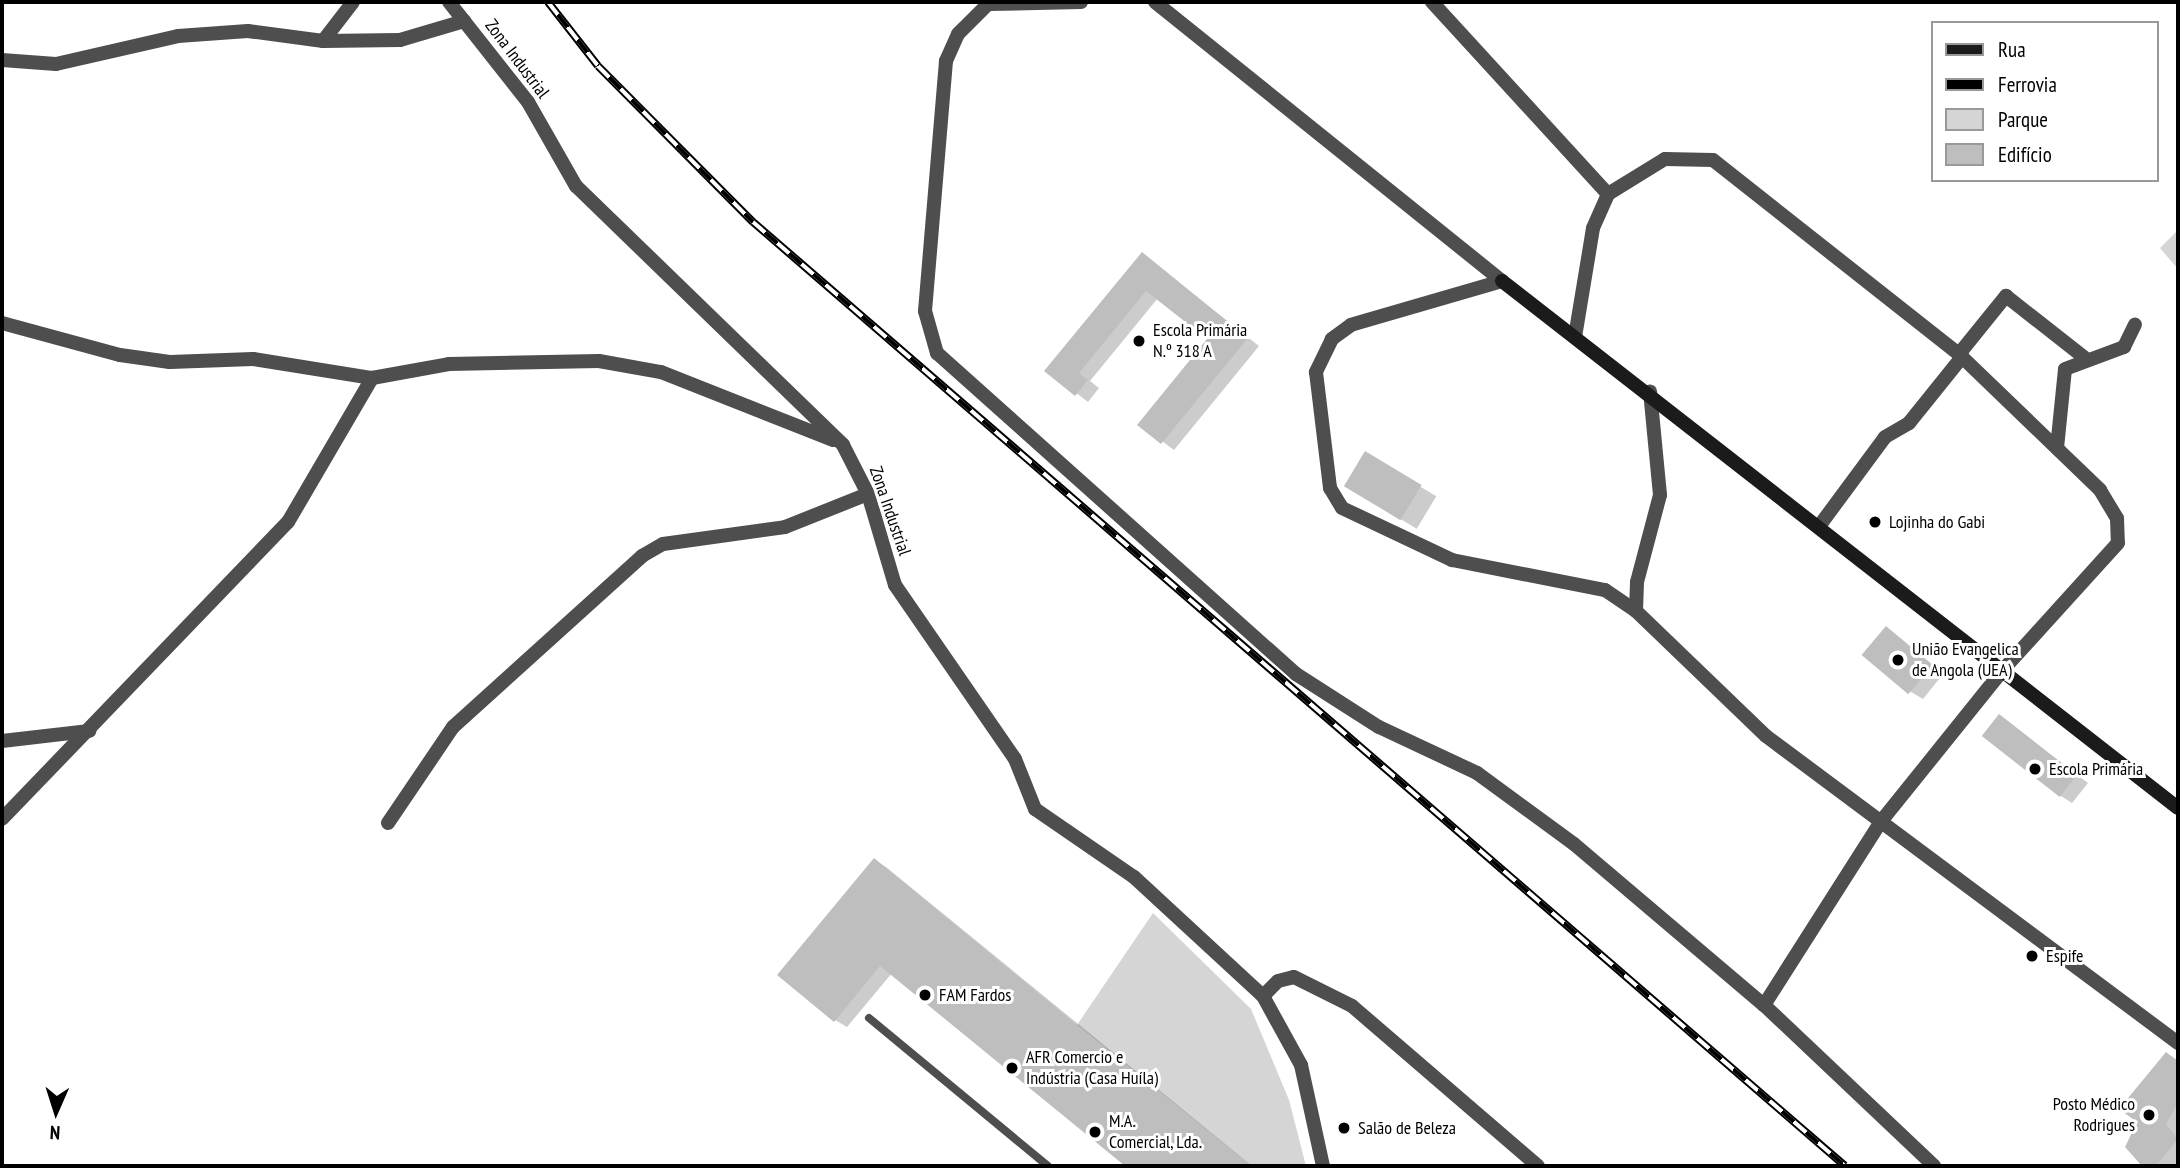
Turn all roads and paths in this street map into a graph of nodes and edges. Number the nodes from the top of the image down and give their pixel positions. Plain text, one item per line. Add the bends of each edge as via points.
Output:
1 (352, 2) edge
2 (449, 2) edge
3 (1081, 2) edge
4 (1156, 2) edge
5 (1432, 2) edge
6 (990, 3) edge
7 (464, 21) junction
8 (323, 41) junction
9 (2, 60) edge
10 (1608, 194) junction
11 (1502, 281) junction
12 (2, 323) edge
13 (2134, 324) dead end
14 (1575, 337) junction
15 (1961, 355) junction
16 (2086, 359) junction
17 (372, 378) junction
18 (1650, 391) junction
19 (844, 445) junction
20 (2057, 447) junction
21 (868, 494) junction
22 (1820, 525) junction
23 (1636, 611) junction
24 (2002, 671) junction
25 (89, 731) junction
26 (2, 741) edge
27 (2178, 808) edge
28 (2, 820) edge
29 (388, 823) dead end
30 (1880, 823) junction
31 (1263, 996) junction
32 (1764, 1005) junction
33 (869, 1018) dead end
34 (2178, 1043) edge
35 (1048, 1166) edge
36 (1323, 1166) edge
37 (1538, 1166) edge
38 (1934, 1166) edge

1 - 8 street
2 - 7 street, Zona Industrial
3 - 6 street
4 - 11 street
5 - 10 street
6 - 32 street via 958,34 946,61 925,311 937,353 1296,674 1379,727 1477,773 1574,844
7 - 8 street via 400,40
7 - 19 street, Zona Industrial via 528,102 576,186
8 - 9 street via 225,33 178,36 56,64
10 - 14 street via 1593,228
10 - 15 street via 1665,159 1713,160
11 - 14 street
11 - 23 street via 1352,325 1332,340 1316,372 1330,488 1361,521 1452,560 1592,586
12 - 17 street via 120,355 170,362 253,359
13 - 16 street via 2124,347
14 - 18 street
15 - 16 street via 2006,296
15 - 20 street
15 - 22 street via 1909,423 1885,437
16 - 20 street via 2065,369
17 - 19 street via 449,365 599,361 672,376
17 - 25 street via 288,523
18 - 22 street
18 - 23 street via 1660,495 1637,582
19 - 21 street, Zona Industrial
20 - 24 street via 2111,502 2118,543
21 - 29 street via 785,527 663,544 642,556 453,727
21 - 31 street, Zona Industrial via 895,585 1015,759 1035,809 1134,877
22 - 24 street
23 - 30 street via 1766,736
24 - 27 street
24 - 30 street
25 - 26 street
25 - 28 street
30 - 32 street
30 - 34 street
31 - 36 street, Zona Industrial via 1301,1065
31 - 37 street via 1278,981 1294,977 1352,1006
32 - 38 street
33 - 35 lane

